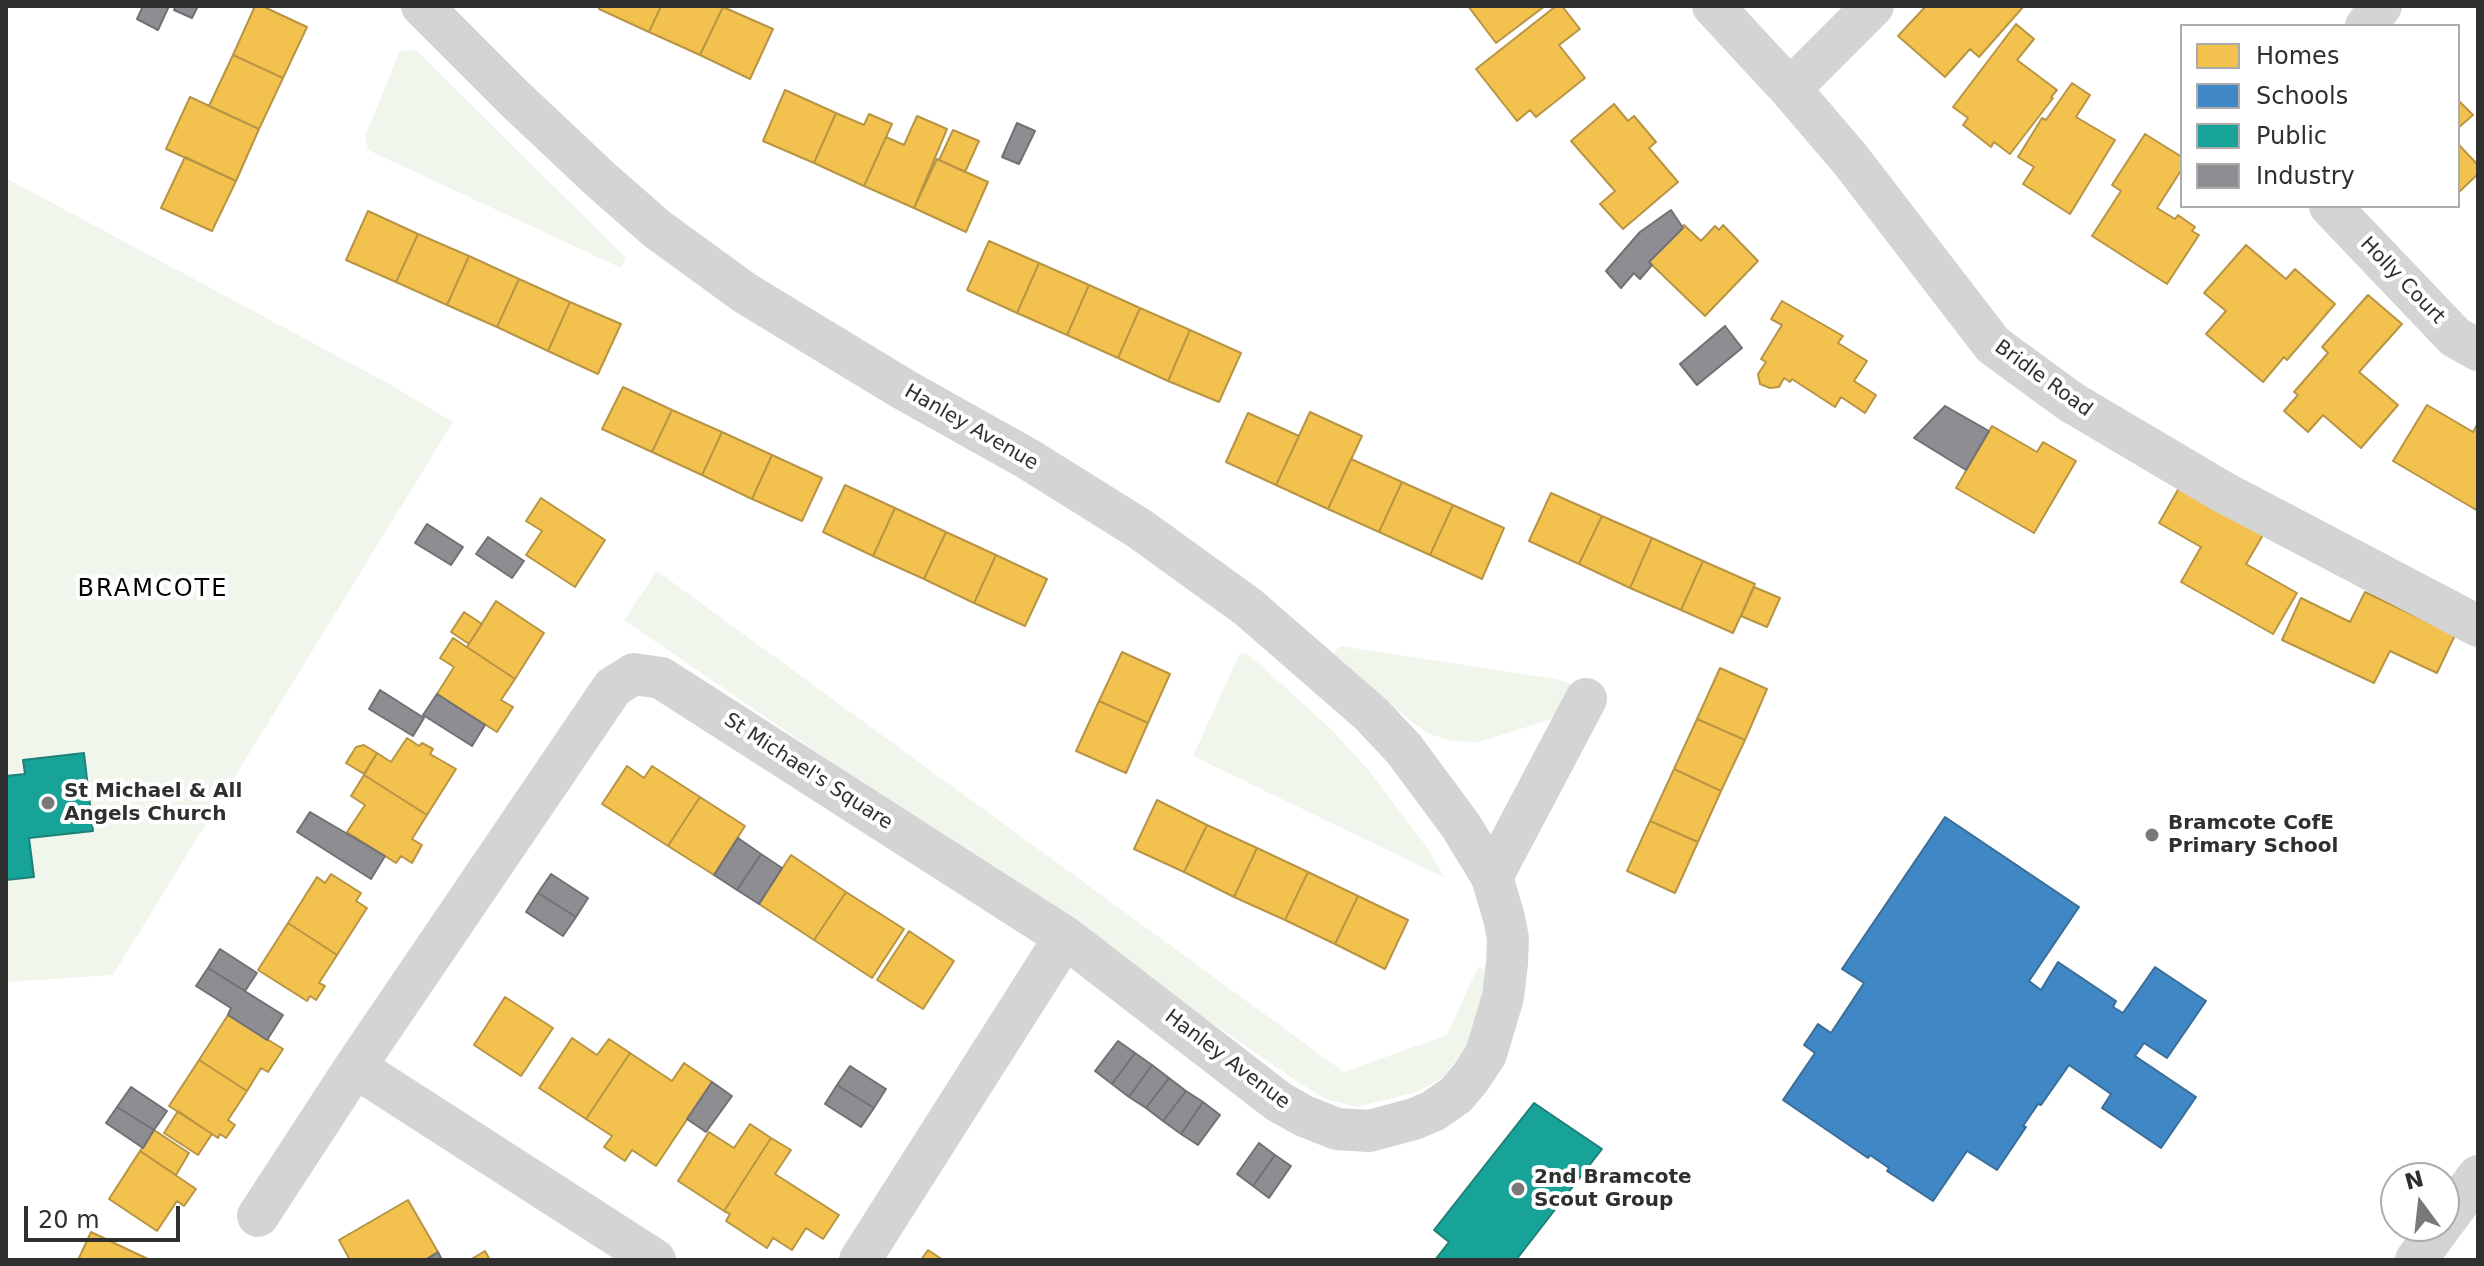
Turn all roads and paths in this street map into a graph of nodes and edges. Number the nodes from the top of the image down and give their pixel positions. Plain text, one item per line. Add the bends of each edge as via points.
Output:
1 (422, 6) edge
2 (1713, 6) edge
3 (1873, 6) edge
4 (2381, 6) edge
5 (2368, 24) edge
6 (1790, 89) junction
7 (2332, 208) edge
8 (2478, 350) edge
9 (2478, 626) edge
10 (1586, 699) dead end
11 (1492, 877) junction
12 (1065, 937) junction
13 (355, 1067) junction
14 (2478, 1176) edge
15 (2460, 1200) edge
16 (258, 1216) dead end
17 (2429, 1242) edge
18 (655, 1260) edge
19 (860, 1260) edge
20 (2416, 1260) edge

1 - 11 street, Hanley Avenue via 657,229 745,293 1140,529 1248,607 1404,749
2 - 6 street, Bridle Road
3 - 6 street
4 - 5 street
6 - 9 street, Bridle Road via 1993,345 2071,402 2223,492
7 - 8 street, Holly Court via 2455,337
10 - 11 street
11 - 12 street, Hanley Avenue via 1508,938 1503,997 1486,1054 1456,1095 1433,1111 1369,1131 1337,1129 1279,1102
12 - 13 street, St Michael's Square via 661,678 634,674 613,687
12 - 19 street
13 - 16 street, St Michael's Square
13 - 18 street
14 - 15 street
17 - 20 street

